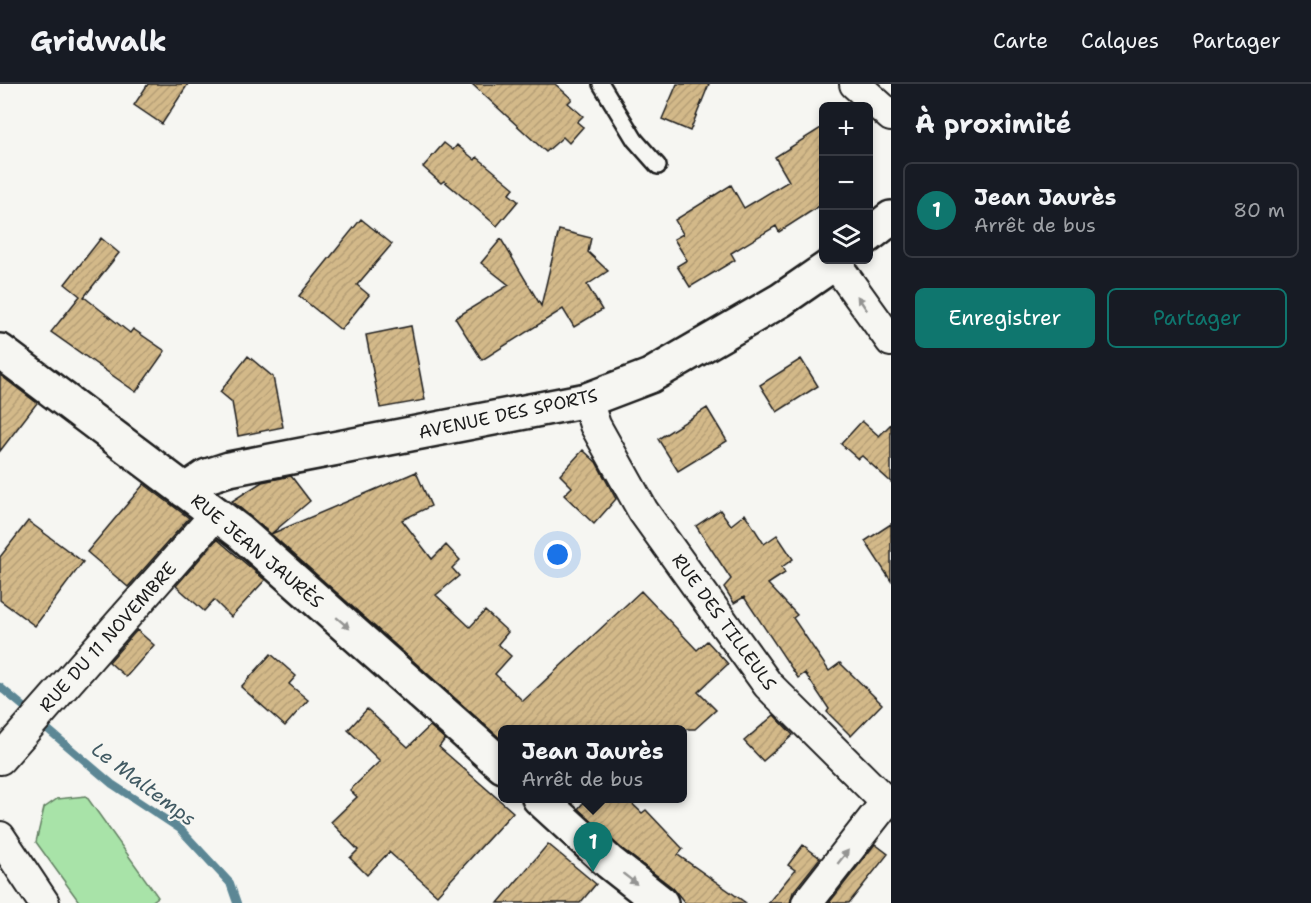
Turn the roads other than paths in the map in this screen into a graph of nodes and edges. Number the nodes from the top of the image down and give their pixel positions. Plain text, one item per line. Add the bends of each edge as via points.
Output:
1 (601, 84) edge
2 (855, 84) edge
3 (891, 116) edge
4 (658, 166) dead end
5 (891, 218) edge
6 (873, 232) edge
7 (833, 264) edge
8 (839, 264) edge
9 (891, 341) edge
10 (0, 351) edge
11 (587, 400) junction
12 (185, 491) junction
13 (216, 514) junction
14 (0, 759) edge
15 (498, 762) edge
16 (544, 803) edge
17 (0, 837) edge
18 (44, 903) edge
19 (661, 903) edge
20 (807, 903) edge

1 - 4 lane via 635,140
2 - 3 street
5 - 6 main road
7 - 11 main road, AVENUE DES SPORTS via 781,300 650,376
9 -> 8 street
10 - 12 main road, RUE JEAN JAURÈS
11 - 12 main road, AVENUE DES SPORTS via 229,469
20 -> 11 street, RUE DES TILLEULS via 886,802 768,685 643,511 595,425
12 - 13 main road, RUE JEAN JAURÈS
13 - 14 street, RUE DU 11 NOVEMBRE
13 -> 15 main road, RUE JEAN JAURÈS
16 -> 19 main road
17 - 18 street

